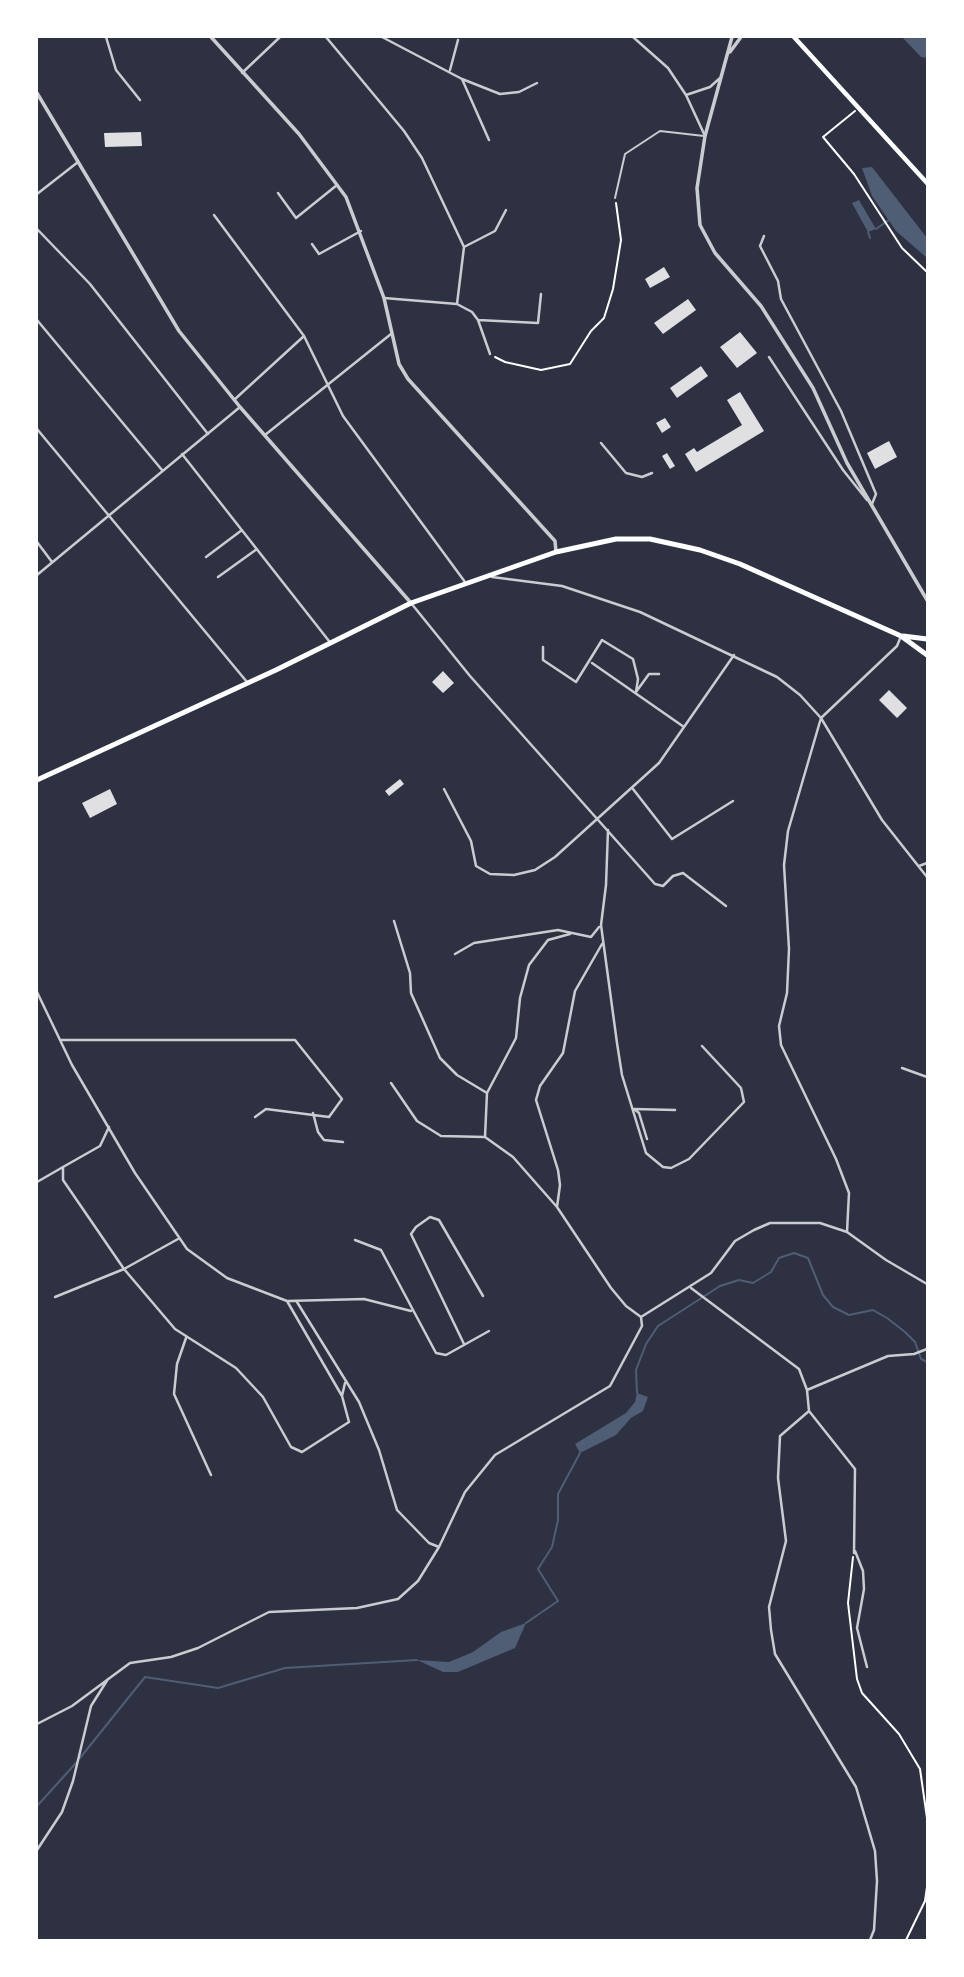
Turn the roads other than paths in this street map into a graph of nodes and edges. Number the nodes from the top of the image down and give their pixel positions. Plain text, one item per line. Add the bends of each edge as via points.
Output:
1 (106, 37) edge
2 (211, 37) edge
3 (280, 37) edge
4 (326, 37) edge
5 (382, 37) edge
6 (633, 37) edge
7 (732, 37) edge
8 (741, 37) edge
9 (794, 37) edge
10 (458, 40) dead end
11 (729, 53) junction
12 (450, 70) junction
13 (242, 73) junction
14 (722, 76) junction
15 (462, 79) junction
16 (537, 83) dead end
17 (37, 93) edge
18 (686, 94) junction
19 (140, 100) dead end
20 (705, 136) junction
21 (489, 140) dead end
22 (78, 162) junction
23 (927, 183) edge
24 (337, 185) junction
25 (278, 193) dead end
26 (37, 194) edge
27 (615, 198) road end
28 (506, 210) dead end
29 (214, 215) dead end
30 (37, 229) edge
31 (361, 231) junction
32 (764, 236) dead end
33 (312, 244) dead end
34 (464, 247) junction
35 (541, 294) dead end
36 (384, 298) junction
37 (457, 304) junction
38 (37, 320) edge
39 (478, 320) junction
40 (393, 333) junction
41 (303, 335) junction
42 (490, 354) road end
43 (769, 356) dead end
44 (328, 382) junction
45 (234, 400) junction
46 (240, 407) junction
47 (37, 429) edge
48 (208, 434) junction
49 (265, 435) junction
50 (600, 443) dead end
51 (182, 454) junction
52 (162, 470) junction
53 (652, 473) dead end
54 (873, 505) junction
55 (109, 514) junction
56 (242, 530) junction
57 (37, 542) edge
58 (257, 550) junction
59 (556, 552) junction
60 (206, 557) dead end
61 (52, 562) junction
62 (37, 575) edge
63 (481, 576) junction
64 (218, 577) dead end
65 (465, 582) junction
66 (927, 600) edge
67 (411, 603) junction
68 (901, 636) junction
69 (927, 639) edge
70 (331, 644) junction
71 (543, 647) dead end
72 (734, 654) junction
73 (927, 655) edge
74 (591, 662) junction
75 (659, 674) dead end
76 (248, 683) junction
77 (636, 692) junction
78 (821, 718) junction
79 (684, 727) junction
80 (37, 780) edge
81 (444, 789) dead end
82 (633, 789) junction
83 (733, 801) dead end
84 (598, 819) junction
85 (608, 830) junction
86 (927, 863) edge
87 (919, 866) junction
88 (927, 877) edge
89 (726, 905) dead end
90 (394, 921) dead end
91 (601, 925) junction
92 (570, 934) junction
93 (603, 943) junction
94 (455, 954) dead end
95 (37, 992) edge
96 (60, 1040) junction
97 (702, 1046) dead end
98 (902, 1068) dead end
99 (927, 1077) edge
100 (391, 1083) dead end
101 (486, 1093) junction
102 (634, 1109) junction
103 (675, 1110) dead end
104 (313, 1114) junction
105 (255, 1117) dead end
106 (109, 1127) junction
107 (485, 1137) junction
108 (647, 1139) dead end
109 (344, 1142) dead end
110 (64, 1167) junction
111 (37, 1182) edge
112 (557, 1206) junction
113 (847, 1232) junction
114 (178, 1239) junction
115 (355, 1240) dead end
116 (124, 1269) junction
117 (927, 1284) edge
118 (691, 1288) junction
119 (483, 1296) dead end
120 (55, 1297) dead end
121 (287, 1301) junction
122 (297, 1302) junction
123 (411, 1311) junction
124 (641, 1317) junction
125 (489, 1331) dead end
126 (186, 1338) junction
127 (464, 1344) junction
128 (927, 1349) edge
129 (345, 1383) junction
130 (807, 1390) junction
131 (342, 1396) junction
132 (809, 1411) junction
133 (211, 1475) dead end
134 (439, 1547) junction
135 (867, 1667) dead end
136 (109, 1676) junction
137 (37, 1724) edge
138 (37, 1850) edge
139 (870, 1940) edge

1 - 19 street via 116,70
2 - 13 street
3 - 13 street
4 - 34 street via 422,158
5 - 12 street
6 - 18 street via 668,68
7 - 11 street
8 - 11 street
9 - 23 main road
10 - 12 street
11 - 14 street
12 - 15 street
13 - 24 street via 299,134
14 - 18 street via 710,87
14 - 20 street
15 - 16 street via 500,94
15 - 21 street
17 - 22 street
18 - 20 street
20 - 27 lane via 660,131 625,155
20 - 54 street via 697,188 700,225 715,253 761,306 813,388 847,463
22 - 26 street
22 - 45 street via 179,331
24 - 25 street via 296,218
24 - 31 street
28 - 34 street via 495,231
29 - 41 street
30 - 48 street via 90,284
31 - 33 street via 319,254
31 - 36 street
32 - 54 street via 760,246 778,281 780,299 841,411 876,494
34 - 37 street
35 - 39 street via 538,323
36 - 37 street
36 - 40 street
37 - 39 street
38 - 52 street
39 - 42 street
40 - 44 street
40 - 59 street via 408,379 555,541
41 - 44 street
41 - 45 street
43 - 54 street via 859,494
44 - 49 street
44 - 65 street via 343,416
45 - 46 street
46 - 48 street
46 - 49 street
47 - 55 street
48 - 51 street
49 - 67 street
50 - 53 street via 626,473 642,477
51 - 52 street
51 - 56 street
52 - 55 street
54 - 66 street
55 - 61 street
55 - 76 street
56 - 58 street
56 - 60 street
57 - 61 street
58 - 64 street
58 - 70 street
59 - 63 main road
59 - 68 main road via 630,538 700,550
61 - 62 street
63 - 65 main road
63 - 72 street via 562,586 667,622
65 - 67 main road
67 - 70 main road
67 - 84 street
68 - 69 main road
68 - 73 main road
68 - 78 street via 897,646
70 - 76 main road
71 - 74 street via 543,660 576,682
72 - 78 street via 777,677
72 - 79 street
74 - 77 street
74 - 77 street via 592,652 602,640 633,659
75 - 77 street via 649,674
76 - 80 main road
77 - 79 street
78 - 87 street via 882,820
78 - 113 street via 787,842 787,993 779,1026 781,1045 849,1194
79 - 82 street via 659,763
81 - 84 street via 471,841 476,866 490,874 535,870
82 - 83 street via 672,839
82 - 84 street
84 - 85 street
85 - 89 street via 655,884 663,886 683,873
85 - 91 street
86 - 87 street
87 - 88 street
90 - 101 street via 410,973 411,993 440,1058
91 - 92 street via 591,937
91 - 93 street
92 - 94 street via 558,930 474,943
92 - 101 street via 548,940 529,965 516,1038
93 - 102 street via 622,1075
93 - 112 street via 575,991 563,1053 540,1086 536,1100 558,1170
95 - 96 street
96 - 104 street via 295,1040 342,1099 329,1117
96 - 106 street
97 - 102 street via 741,1088 744,1102 689,1159 671,1168 655,1163 646,1153
98 - 99 street
100 - 107 street via 417,1121 441,1136
101 - 107 street
102 - 103 street
102 - 108 street
104 - 105 street via 266,1109
104 - 109 street via 324,1140
106 - 110 street via 100,1146
106 - 114 street
107 - 112 street via 513,1157
110 - 111 street
110 - 116 street via 63,1180
112 - 124 street via 611,1288
113 - 117 street
113 - 118 street via 820,1223 771,1223 736,1241
114 - 116 street
114 - 121 street via 227,1278
115 - 123 street via 381,1250
116 - 120 street
116 - 126 street
118 - 124 street
118 - 130 street via 799,1369
119 - 127 street via 439,1220 430,1217 416,1227 411,1234
121 - 122 street
121 - 131 street
122 - 123 street via 364,1299
122 - 129 street
123 - 127 street via 436,1353 446,1355
124 - 134 street via 642,1326 610,1386 495,1455 465,1492
125 - 127 street
126 - 131 street via 236,1368 263,1396 296,1451 314,1447 349,1422
126 - 133 street via 174,1394
128 - 130 street via 888,1356
129 - 131 street
129 - 134 street via 359,1402 379,1450 397,1510 429,1543
130 - 132 street
132 - 135 street via 855,1469 854,1550 863,1571 864,1589 857,1628
132 - 139 street via 780,1436 778,1478 786,1541 769,1607 771,1630 775,1654 856,1787 875,1851 877,1881
134 - 136 street via 418,1581 398,1599 357,1608 269,1612 198,1648 130,1663
136 - 137 street via 72,1706
136 - 138 street via 91,1706 62,1812

